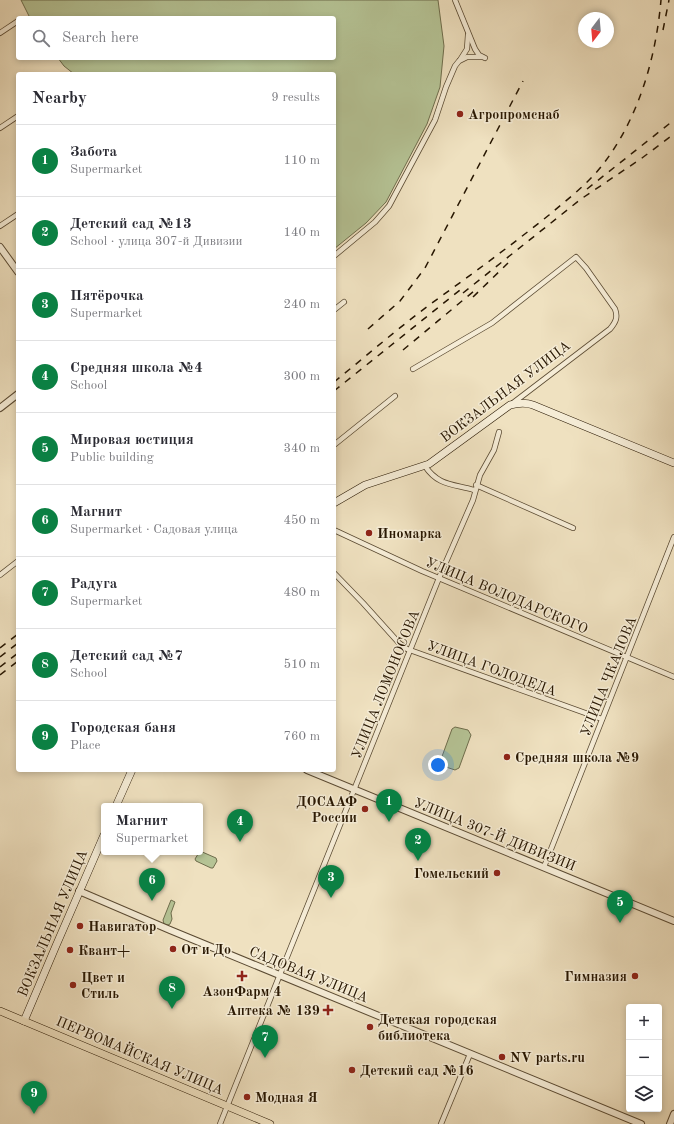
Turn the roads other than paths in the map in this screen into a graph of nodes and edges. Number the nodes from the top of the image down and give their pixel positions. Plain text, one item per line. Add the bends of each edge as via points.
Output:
1 (455, 0) edge
2 (16, 22) edge
3 (468, 32) junction
4 (0, 33) edge
5 (459, 61) junction
6 (16, 117) edge
7 (0, 128) edge
8 (16, 215) edge
9 (0, 226) edge
10 (0, 247) edge
11 (336, 254) edge
12 (16, 269) edge
13 (344, 302) dead end
14 (336, 308) edge
15 (413, 369) dead end
16 (528, 390) junction
17 (16, 396) edge
18 (395, 396) dead end
19 (510, 405) junction
20 (533, 405) junction
21 (0, 408) edge
22 (499, 432) dead end
23 (336, 443) edge
24 (674, 463) edge
25 (425, 466) junction
26 (476, 485) junction
27 (474, 490) junction
28 (336, 502) edge
29 (573, 528) dead end
30 (336, 531) edge
31 (674, 537) edge
32 (16, 563) edge
33 (0, 575) edge
34 (336, 575) edge
35 (439, 578) junction
36 (410, 650) junction
37 (627, 657) junction
38 (674, 677) edge
39 (602, 719) junction
40 (131, 772) edge
41 (312, 772) edge
42 (354, 790) junction
43 (117, 803) edge
44 (101, 842) edge
45 (544, 867) junction
46 (79, 891) junction
47 (674, 921) edge
48 (280, 975) junction
49 (0, 1010) edge
50 (24, 1021) junction
51 (470, 1054) junction
52 (227, 1106) junction
53 (674, 1114) edge
54 (220, 1124) edge
55 (270, 1124) edge
56 (441, 1124) edge
57 (641, 1124) edge
58 (670, 1124) edge

1 - 3 street
2 - 4 street
3 - 5 street via 467,49
3 - 5 street via 475,49 484,57 471,56
5 - 11 street via 435,120 389,206 375,222
6 - 7 street
8 - 9 street
10 - 12 street
13 - 14 street
15 - 16 street, ВОКЗАЛЬНАЯ УЛИЦА via 492,322 576,257 615,308 616,322
16 - 19 street, ВОКЗАЛЬНАЯ УЛИЦА
16 - 20 street via 526,399
17 - 21 street
18 - 23 street
19 - 20 main road
19 - 25 main road, ВОКЗАЛЬНАЯ УЛИЦА
20 - 24 main road
22 - 26 street, УЛИЦА ЛОМОНОСОВА via 494,450
25 - 27 street via 437,480
25 - 28 main road, ВОКЗАЛЬНАЯ УЛИЦА via 365,485
26 - 27 street, УЛИЦА ЛОМОНОСОВА
26 - 29 street
27 - 35 street, УЛИЦА ЛОМОНОСОВА
30 - 35 street, УЛИЦА ВОЛОДАРСКОГО
31 - 37 street, УЛИЦА ЧКАЛОВА
32 - 33 street
34 - 36 street, УЛИЦА ГОЛОДЕДА via 399,643
35 - 36 street, УЛИЦА ЛОМОНОСОВА
35 - 37 street, УЛИЦА ВОЛОДАРСКОГО
36 - 39 street, УЛИЦА ГОЛОДЕДА
36 - 42 street, УЛИЦА ЛОМОНОСОВА
37 - 38 street, УЛИЦА ВОЛОДАРСКОГО
37 - 39 street, УЛИЦА ЧКАЛОВА
39 - 45 street, УЛИЦА ЧКАЛОВА
40 - 43 main road
41 - 42 street, УЛИЦА 307-Й ДИВИЗИИ
42 - 45 street, УЛИЦА 307-Й ДИВИЗИИ
42 - 48 street, УЛИЦА ЛОМОНОСОВА
44 - 46 main road, ВОКЗАЛЬНАЯ УЛИЦА
45 - 47 street, УЛИЦА 307-Й ДИВИЗИИ
46 - 48 street, САДОВАЯ УЛИЦА
46 - 50 main road, ВОКЗАЛЬНАЯ УЛИЦА
48 - 51 street, САДОВАЯ УЛИЦА
48 - 52 street, УЛИЦА ЛОМОНОСОВА
49 - 50 main road, ПЕРВОМАЙСКАЯ УЛИЦА
50 - 52 main road, ПЕРВОМАЙСКАЯ УЛИЦА
51 - 56 street
51 - 57 street, САДОВАЯ УЛИЦА
52 - 54 street, УЛИЦА ЛОМОНОСОВА
52 - 55 main road, ПЕРВОМАЙСКАЯ УЛИЦА
53 - 58 street

